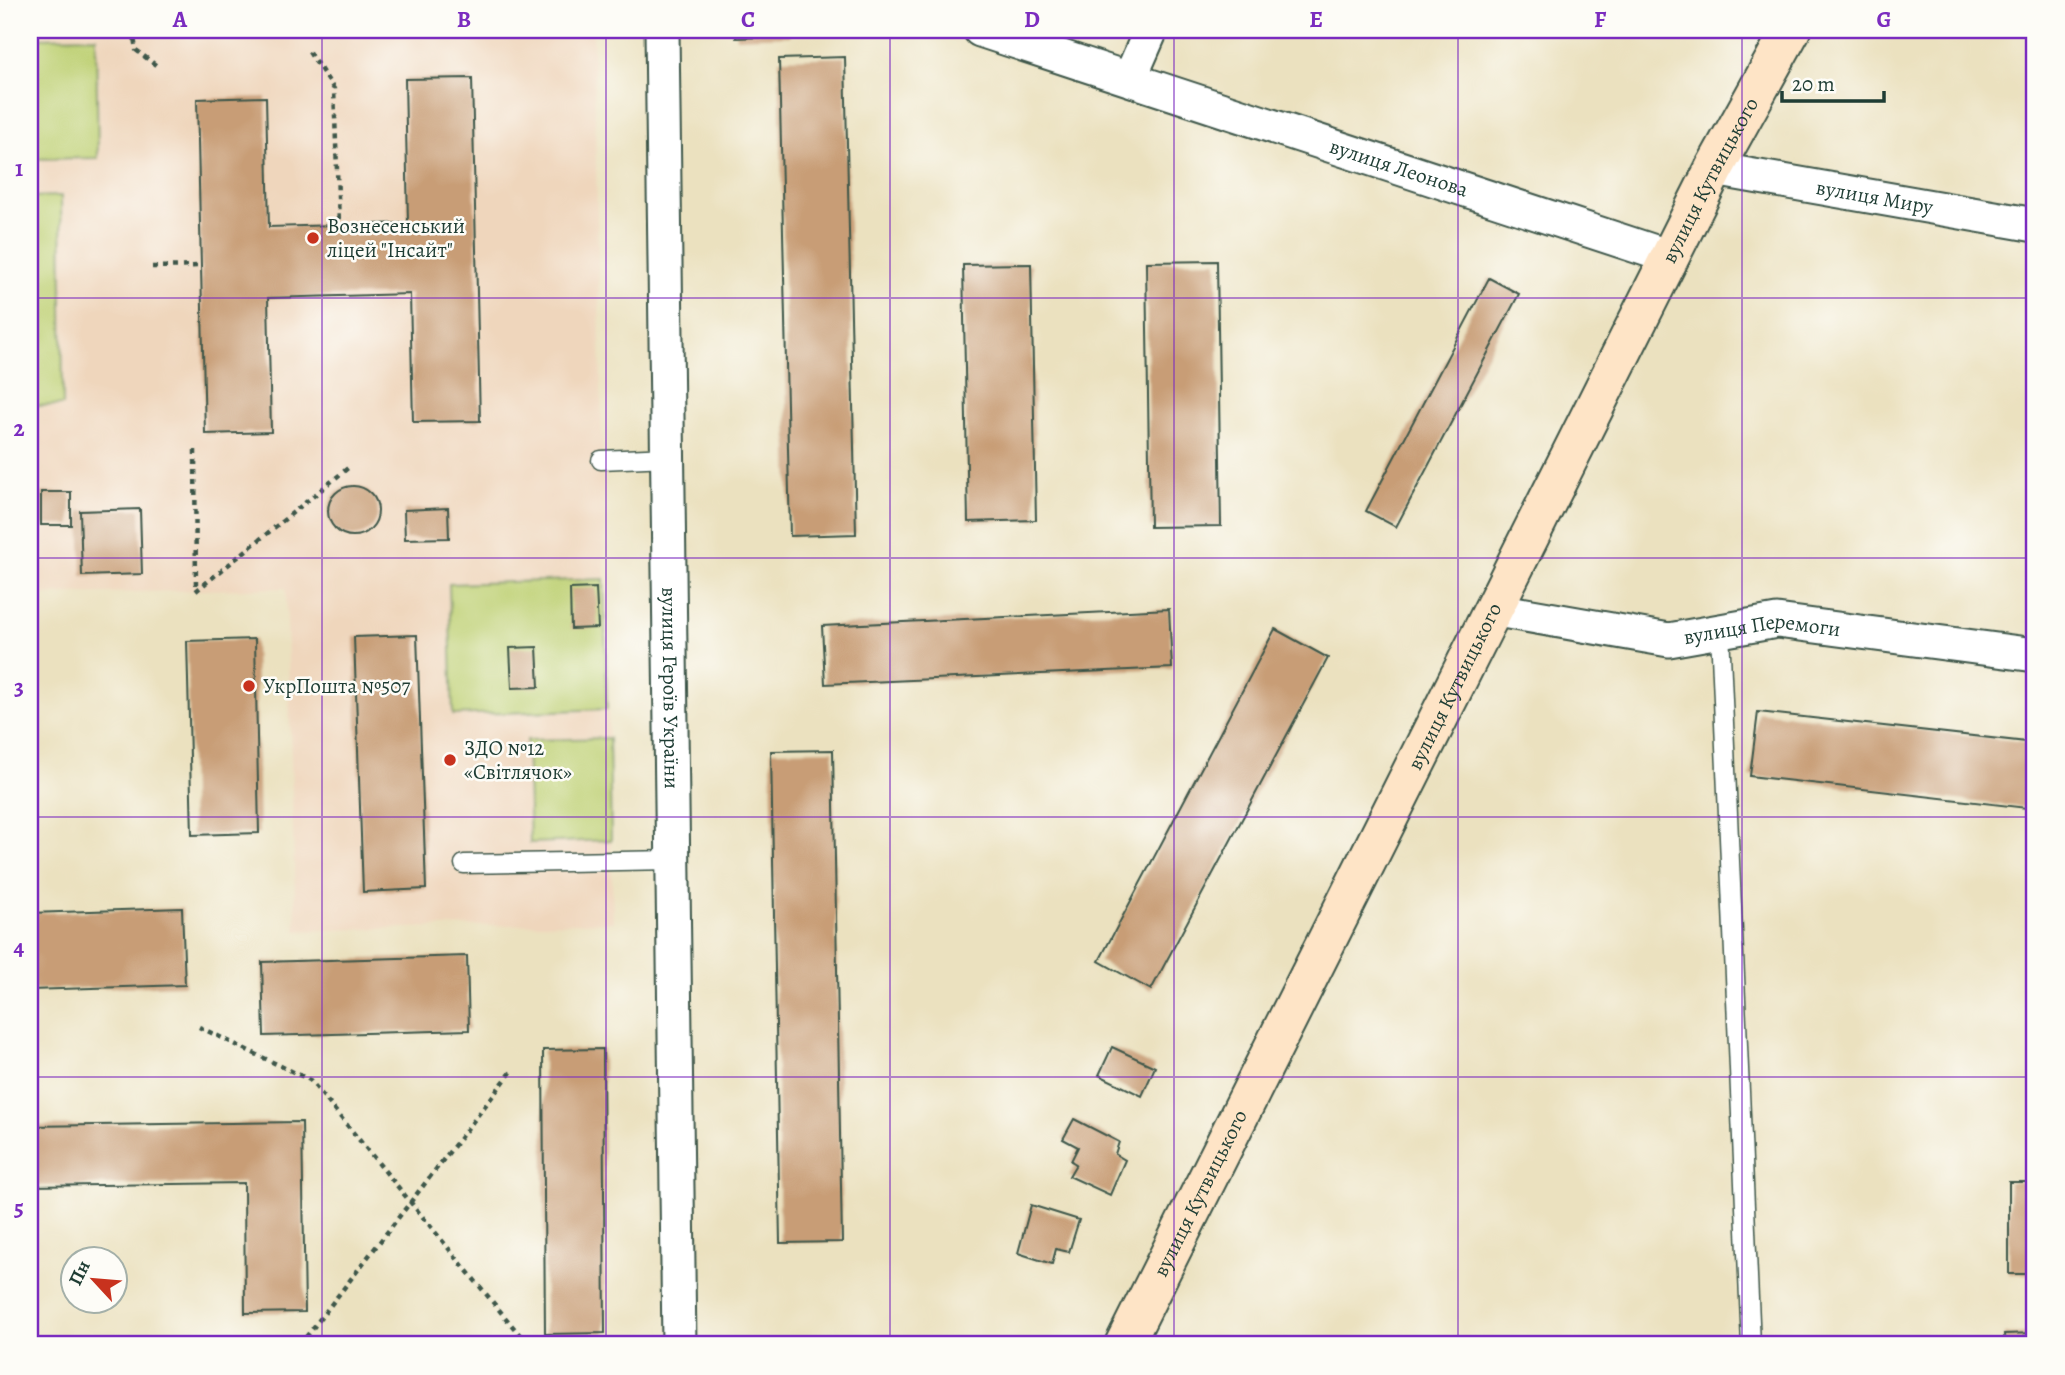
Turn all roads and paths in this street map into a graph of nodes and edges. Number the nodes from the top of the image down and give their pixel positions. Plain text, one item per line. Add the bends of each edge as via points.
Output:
1 (134, 30) edge
2 (662, 30) edge
3 (980, 30) edge
4 (1151, 30) edge
5 (1791, 30) edge
6 (309, 52) dead end
7 (157, 66) dead end
8 (1130, 78) junction
9 (1714, 169) junction
10 (338, 224) dead end
11 (2035, 225) edge
12 (1670, 257) junction
13 (201, 266) dead end
14 (152, 267) dead end
15 (194, 450) dead end
16 (668, 457) junction
17 (601, 460) dead end
18 (348, 468) dead end
19 (1491, 609) junction
20 (1720, 631) junction
21 (2035, 654) edge
22 (673, 860) junction
23 (464, 864) dead end
24 (199, 1027) dead end
25 (512, 1071) dead end
26 (410, 1202) junction
27 (306, 1337) dead end
28 (528, 1345) edge
29 (680, 1345) edge
30 (1124, 1345) edge
31 (1751, 1345) edge

1 - 7 path via 136,50
2 - 16 street, вулиця Героїв України
3 - 8 street, вулиця Леонова
4 - 8 street
5 - 9 street, вулиця Кутвицького
6 - 10 path via 334,89
8 - 12 street, вулиця Леонова
9 - 11 street, вулиця Миру
9 - 12 street, вулиця Кутвицького
12 - 19 street, вулиця Кутвицького
13 - 14 path
15 - 18 path via 196,591
16 - 17 lane
16 - 22 street, вулиця Героїв України
19 - 20 street, вулиця Перемоги via 1669,640
19 - 30 street, вулиця Кутвицького
20 - 21 street, вулиця Перемоги via 1777,621
20 - 31 lane
22 - 23 lane
22 - 29 street, вулиця Героїв України
24 - 26 path via 310,1080
25 - 26 path
26 - 27 path
26 - 28 path

